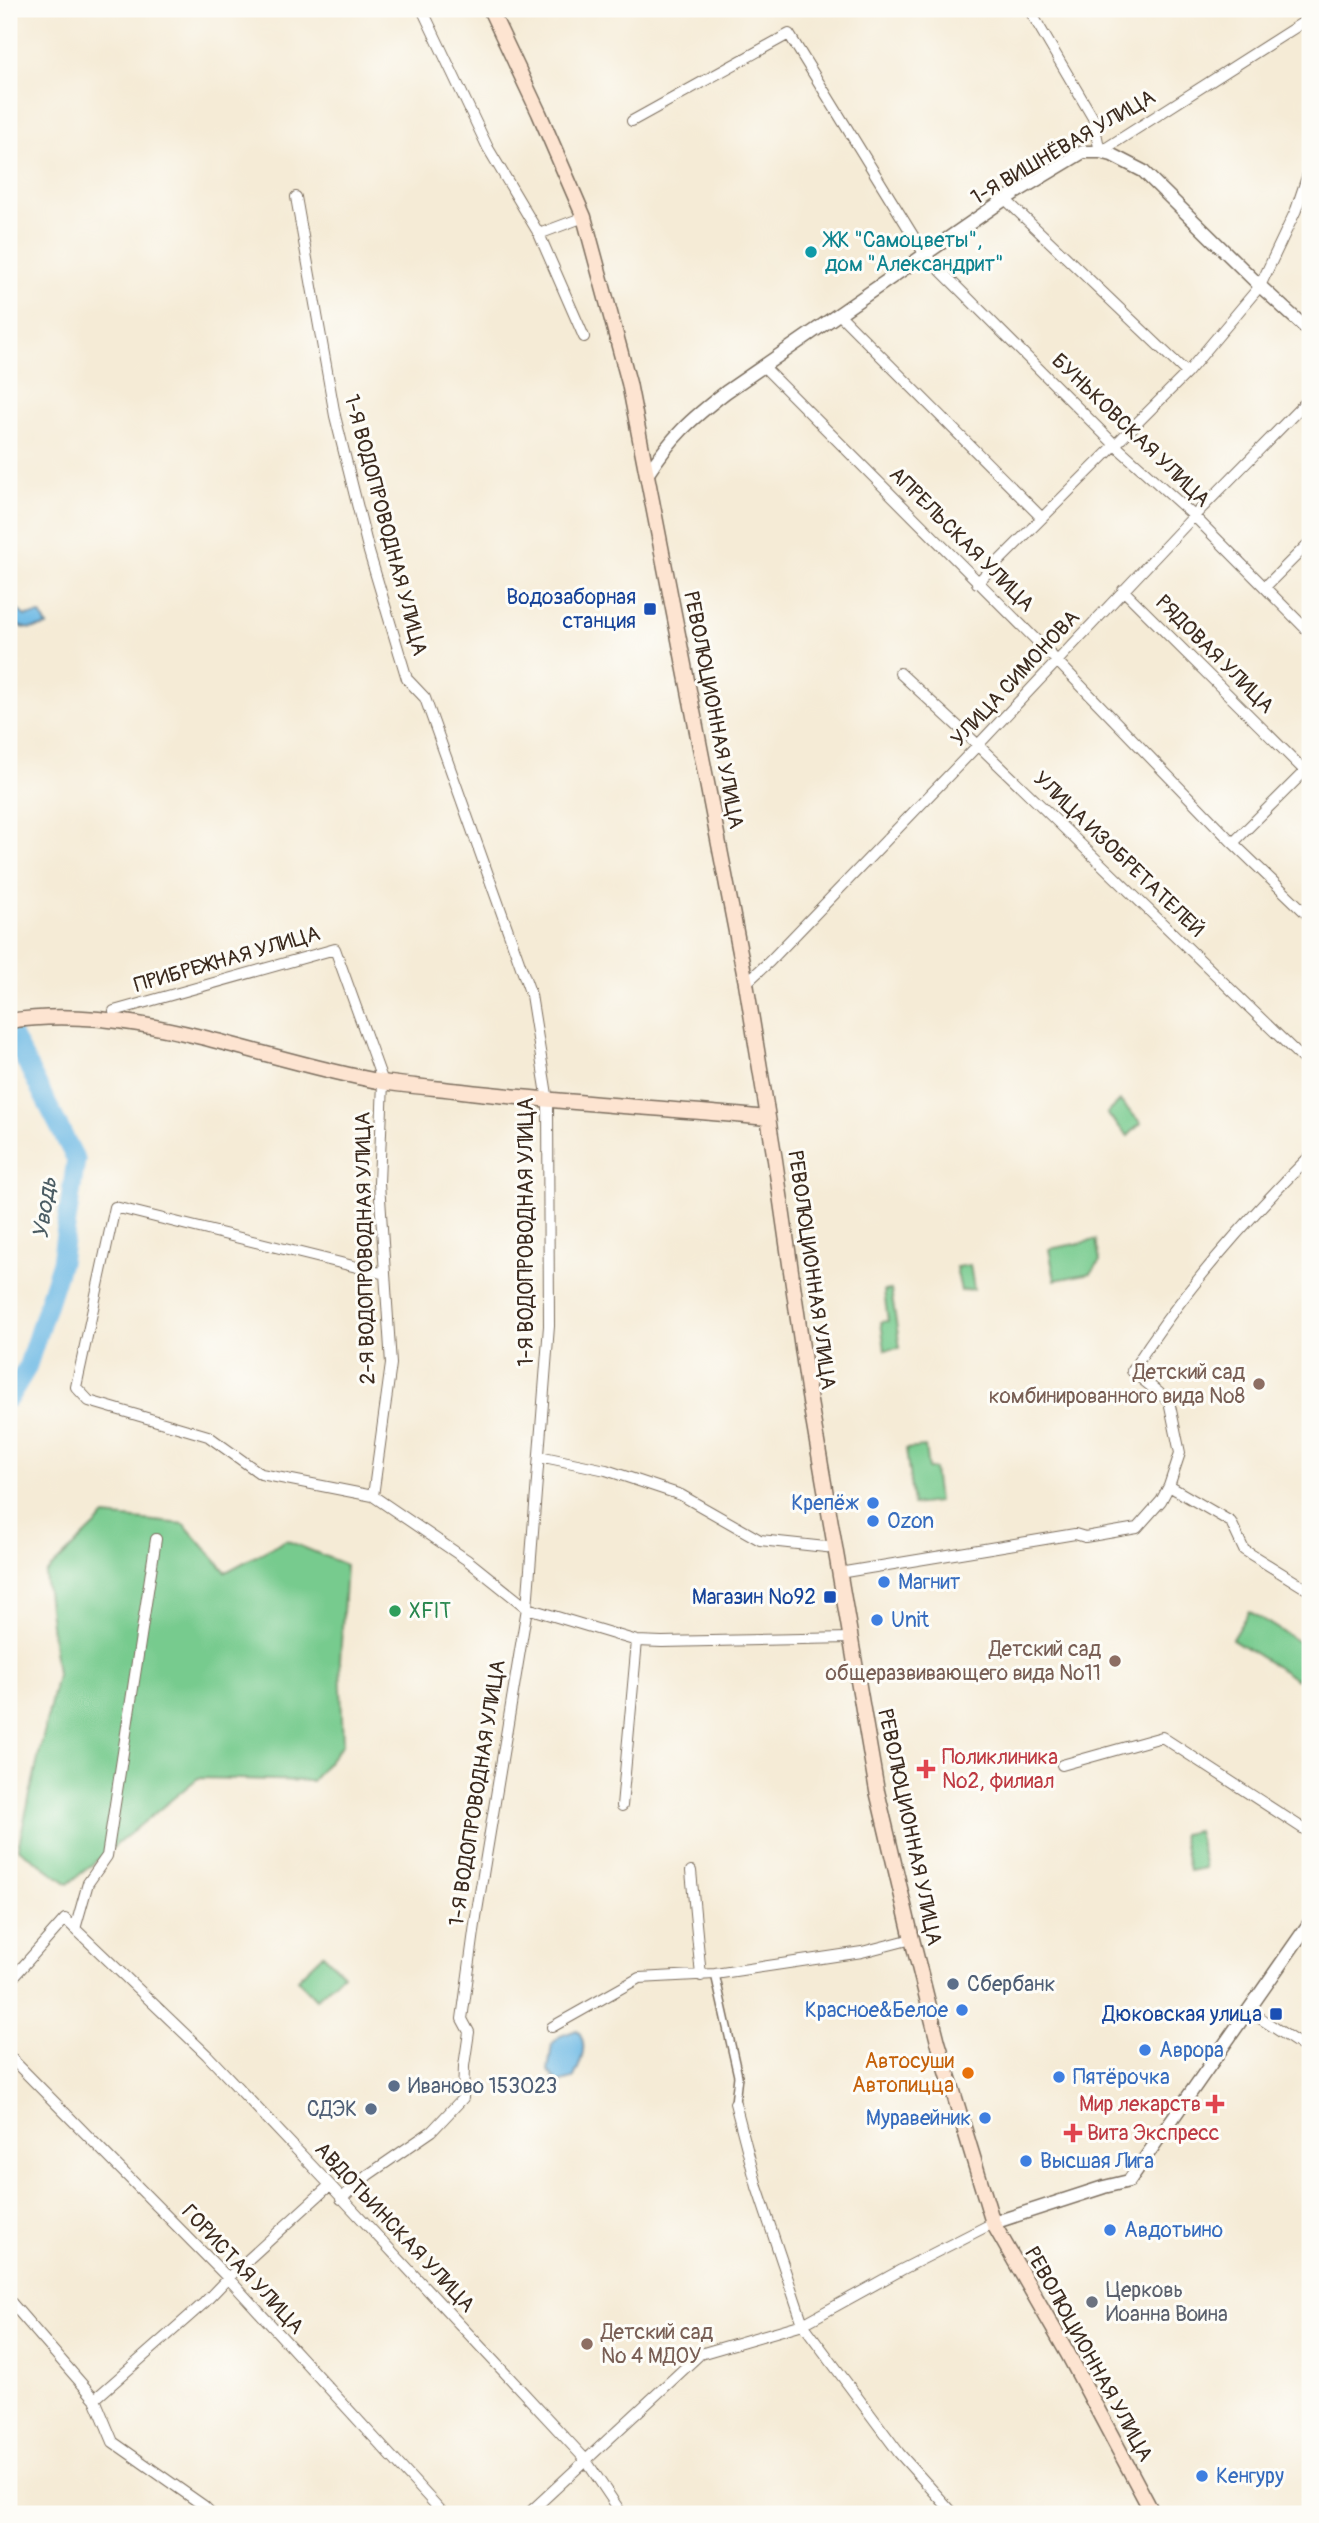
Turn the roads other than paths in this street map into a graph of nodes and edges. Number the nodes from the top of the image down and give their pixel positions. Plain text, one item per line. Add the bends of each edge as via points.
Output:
1 (422, 9) edge
2 (490, 9) edge
3 (1030, 9) edge
4 (1310, 18) edge
5 (632, 121) dead end
6 (1100, 152) junction
7 (1310, 168) edge
8 (296, 197) dead end
9 (1005, 199) junction
10 (584, 217) junction
11 (540, 234) junction
12 (925, 255) junction
13 (1260, 286) junction
14 (839, 314) junction
15 (1310, 332) edge
16 (584, 337) dead end
17 (764, 367) junction
18 (1187, 373) junction
19 (1310, 398) edge
20 (1115, 445) junction
21 (647, 475) junction
22 (1194, 516) junction
23 (1042, 518) junction
24 (1310, 542) edge
25 (977, 583) junction
26 (1265, 587) junction
27 (1123, 590) junction
28 (1310, 633) edge
29 (1058, 662) junction
30 (900, 673) dead end
31 (978, 745) junction
32 (1309, 771) edge
33 (1233, 843) junction
34 (1310, 916) edge
35 (746, 983) junction
36 (114, 1012) dead end
37 (9, 1021) edge
38 (1310, 1066) edge
39 (383, 1082) junction
40 (548, 1101) junction
41 (768, 1118) junction
42 (1310, 1156) edge
43 (385, 1274) junction
44 (539, 1456) junction
45 (1169, 1486) junction
46 (373, 1496) junction
47 (156, 1539) dead end
48 (835, 1548) junction
49 (839, 1573) junction
50 (1310, 1591) edge
51 (527, 1608) junction
52 (850, 1638) junction
53 (637, 1641) junction
54 (1062, 1765) dead end
55 (622, 1806) dead end
56 (1310, 1833) edge
57 (691, 1871) dead end
58 (1310, 1922) edge
59 (75, 1929) junction
60 (912, 1939) junction
61 (715, 1974) junction
62 (701, 1976) junction
63 (9, 1982) edge
64 (1249, 2011) junction
65 (552, 2026) dead end
66 (1310, 2051) edge
67 (9, 2056) edge
68 (735, 2103) joint
69 (330, 2185) junction
70 (341, 2199) junction
71 (993, 2223) junction
72 (228, 2278) junction
73 (9, 2300) edge
74 (803, 2324) junction
75 (95, 2399) junction
76 (585, 2459) junction
77 (212, 2514) edge
78 (444, 2514) edge
79 (528, 2514) edge
80 (622, 2514) edge
81 (954, 2514) edge
82 (1153, 2514) edge

1 - 11 street via 488,148
2 - 10 main road, РЕВОЛЮЦИОННАЯ УЛИЦА
3 - 6 street via 1093,118
4 - 6 street, 1-Я ВИШНЁВАЯ УЛИЦА
5 - 12 street, БУНЬКОВСКАЯ УЛИЦА via 789,34
6 - 9 street, 1-Я ВИШНЁВАЯ УЛИЦА via 1083,152
6 - 13 street via 1143,171
7 - 13 street
8 - 40 street, 1-Я ВОДОПРОВОДНАЯ УЛИЦА via 335,416 369,552 407,679 425,698 531,995
9 - 12 street, 1-Я ВИШНЁВАЯ УЛИЦА
9 - 18 street
10 - 11 street
10 - 21 main road, РЕВОЛЮЦИОННАЯ УЛИЦА via 629,383
11 - 16 street
12 - 14 street, 1-Я ВИШНЁВАЯ УЛИЦА
12 - 20 street, БУНЬКОВСКАЯ УЛИЦА
13 - 15 street
13 - 18 street
14 - 17 street, 1-Я ВИШНЁВАЯ УЛИЦА
14 - 23 street
17 - 21 street, 1-Я ВИШНЁВАЯ УЛИЦА via 686,423
17 - 25 street, АПРЕЛЬСКАЯ УЛИЦА
18 - 20 street
19 - 22 street, УЛИЦА СИМОНОВА
20 - 22 street, БУНЬКОВСКАЯ УЛИЦА
20 - 23 street
21 - 35 main road, РЕВОЛЮЦИОННАЯ УЛИЦА
22 - 26 street, БУНЬКОВСКАЯ УЛИЦА
22 - 27 street, УЛИЦА СИМОНОВА
23 - 25 street
24 - 26 street
25 - 29 street, АПРЕЛЬСКАЯ УЛИЦА
26 - 28 street, БУНЬКОВСКАЯ УЛИЦА
27 - 29 street, УЛИЦА СИМОНОВА
27 - 32 street, РЯДОВАЯ УЛИЦА
29 - 31 street, УЛИЦА СИМОНОВА
29 - 33 street, АПРЕЛЬСКАЯ УЛИЦА
30 - 31 street, УЛИЦА ИЗОБРЕТАТЕЛЕЙ
31 - 35 street, УЛИЦА СИМОНОВА
31 - 38 street, УЛИЦА ИЗОБРЕТАТЕЛЕЙ
32 - 33 street
33 - 34 street, АПРЕЛЬСКАЯ УЛИЦА
35 - 41 main road, РЕВОЛЮЦИОННАЯ УЛИЦА
36 - 39 street, ПРИБРЕЖНАЯ УЛИЦА via 335,949
37 - 39 main road via 79,1017 146,1025
39 - 40 main road
39 - 43 street, 2-Я ВОДОПРОВОДНАЯ УЛИЦА via 379,1183
40 - 41 main road
40 - 44 street, 1-Я ВОДОПРОВОДНАЯ УЛИЦА via 549,1326
41 - 48 main road, РЕВОЛЮЦИОННАЯ УЛИЦА
42 - 45 street via 1238,1230 1156,1333 1132,1371 1169,1401 1180,1453
43 - 46 street, 2-Я ВОДОПРОВОДНАЯ УЛИЦА via 391,1364
43 - 46 street via 115,1207 76,1387 89,1401 208,1436 261,1474
44 - 48 street via 606,1470 681,1495 761,1540
44 - 51 street, 1-Я ВОДОПРОВОДНАЯ УЛИЦА
45 - 49 street via 1137,1528
45 - 50 street via 1231,1522 1244,1550
46 - 51 street via 467,1560
47 - 59 street via 107,1856 88,1884
48 - 49 main road, РЕВОЛЮЦИОННАЯ УЛИЦА
49 - 52 main road, РЕВОЛЮЦИОННАЯ УЛИЦА
51 - 53 street
51 - 70 street, 1-Я ВОДОПРОВОДНАЯ УЛИЦА via 475,1917 462,2019 469,2032 463,2098 432,2131
52 - 53 street
52 - 60 main road, РЕВОЛЮЦИОННАЯ УЛИЦА via 877,1791
53 - 55 street
54 - 56 street via 1162,1737
57 - 62 street
58 - 64 street
59 - 63 street, АВДОТЬИНСКАЯ УЛИЦА via 65,1919
59 - 69 street, АВДОТЬИНСКАЯ УЛИЦА via 207,2054
60 - 61 street via 863,1952
60 - 71 main road, РЕВОЛЮЦИОННАЯ УЛИЦА
61 - 62 street
61 - 68 street via 738,2076
62 - 65 street via 639,1978
64 - 66 street
64 - 71 street via 1129,2181
67 - 72 street, ГОРИСТАЯ УЛИЦА
68 - 74 street via 757,2187
69 - 70 street, АВДОТЬИНСКАЯ УЛИЦА
69 - 72 street
70 - 76 street, АВДОТЬИНСКАЯ УЛИЦА
71 - 74 street
71 - 82 main road, РЕВОЛЮЦИОННАЯ УЛИЦА
72 - 75 street
72 - 78 street, ГОРИСТАЯ УЛИЦА
73 - 75 street
74 - 76 street via 700,2354
74 - 81 street via 899,2454
75 - 77 street via 113,2442
76 - 79 street
76 - 80 street, АВДОТЬИНСКАЯ УЛИЦА

